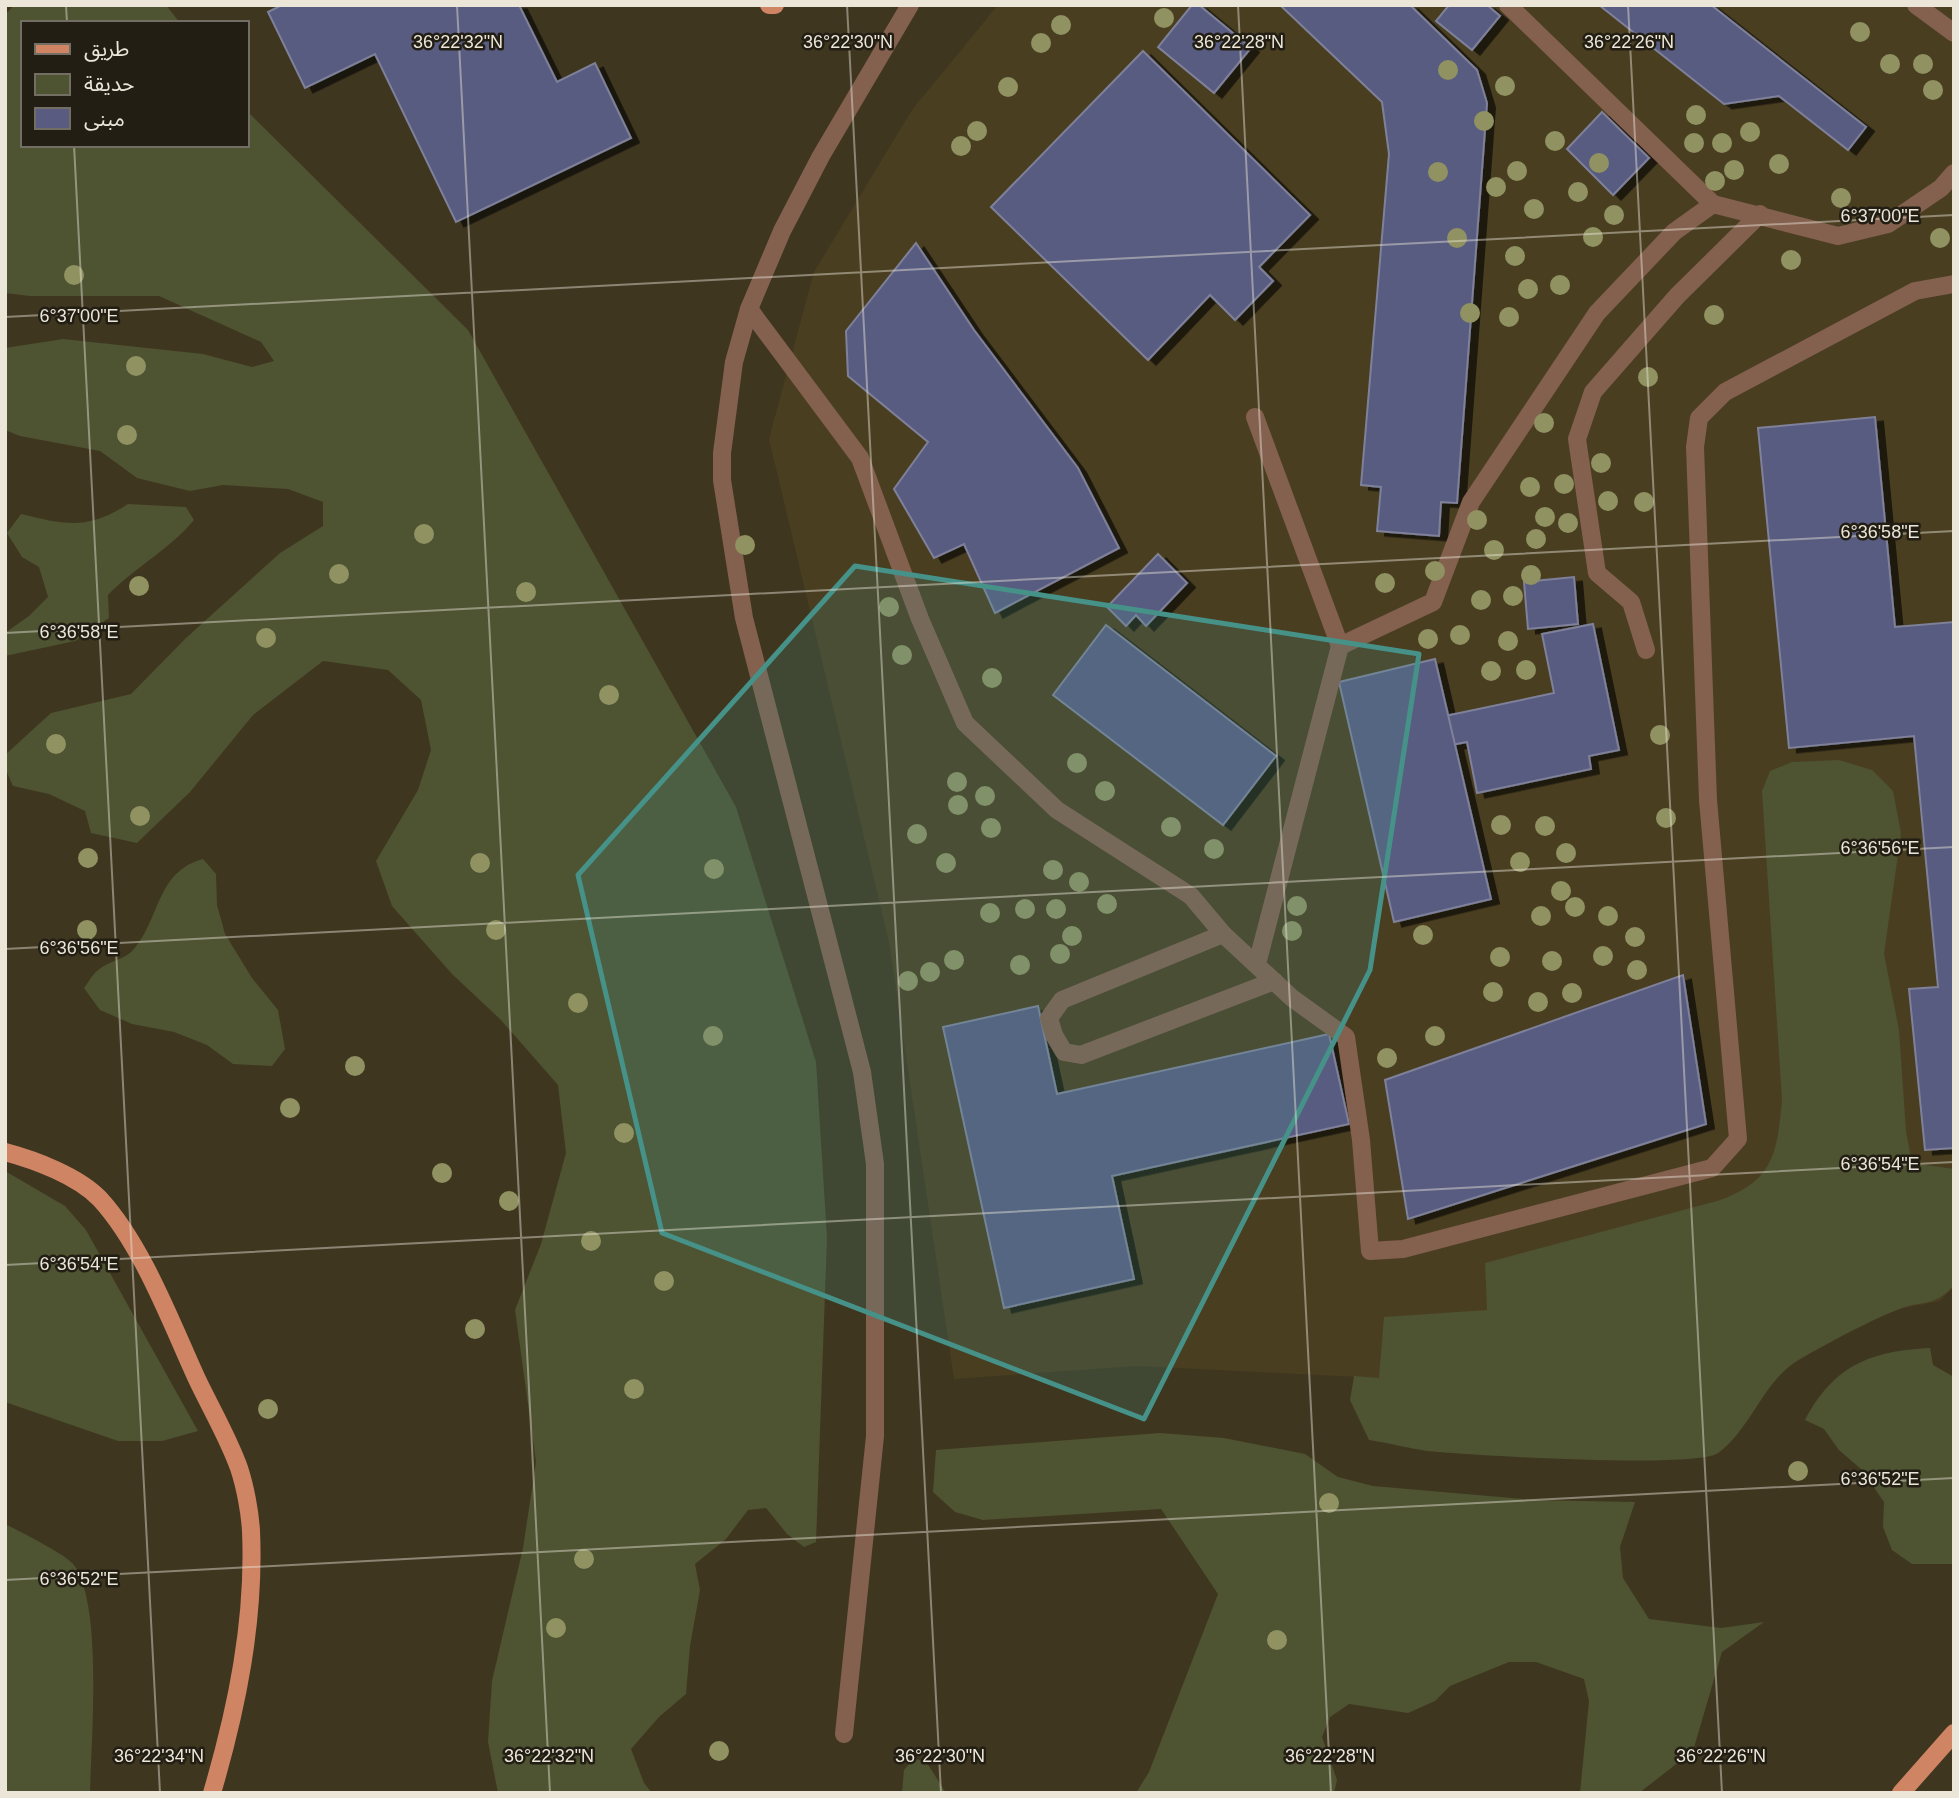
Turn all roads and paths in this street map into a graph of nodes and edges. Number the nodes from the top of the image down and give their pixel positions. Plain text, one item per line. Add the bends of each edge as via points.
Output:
1 (769, 5) edge
2 (775, 5) edge
3 (910, 5) edge
4 (1507, 5) edge
5 (1916, 5) edge
6 (1954, 33) edge
7 (1954, 173) edge
8 (1713, 204) junction
9 (1760, 214) junction
10 (1954, 284) edge
11 (749, 309) junction
12 (1255, 417) dead end
13 (1340, 646) junction
14 (1646, 650) dead end
15 (1223, 934) junction
16 (1257, 964) junction
17 (1274, 981) junction
18 (5, 1152) edge
19 (1954, 1733) edge
20 (844, 1734) dead end
21 (212, 1793) edge
22 (1901, 1793) edge

1 - 2 main road
3 - 11 street via 821,156
4 - 8 street
5 - 6 street
7 - 9 street via 1941,188 1888,224 1838,236
8 - 9 street
8 - 13 street via 1674,232 1597,313 1471,502 1433,602
9 - 14 street via 1677,296 1594,392 1577,439 1597,573 1631,603
10 - 17 street via 1903,298 1725,392 1699,418 1695,447 1708,800 1738,1139 1712,1168 1403,1249 1370,1251 1346,1037
11 - 15 street via 860,458 920,619 965,723 1057,810 1191,895
11 - 20 street via 725,412 722,480 744,618 862,1072 875,1164 875,1436
12 - 13 street
13 - 16 street
15 - 16 street
15 - 17 street via 1062,1000 1049,1018 1064,1052 1081,1055
16 - 17 street
18 - 21 main road via 75,1182 115,1217 154,1286 239,1469 251,1528 251,1598 242,1672
19 - 22 main road

